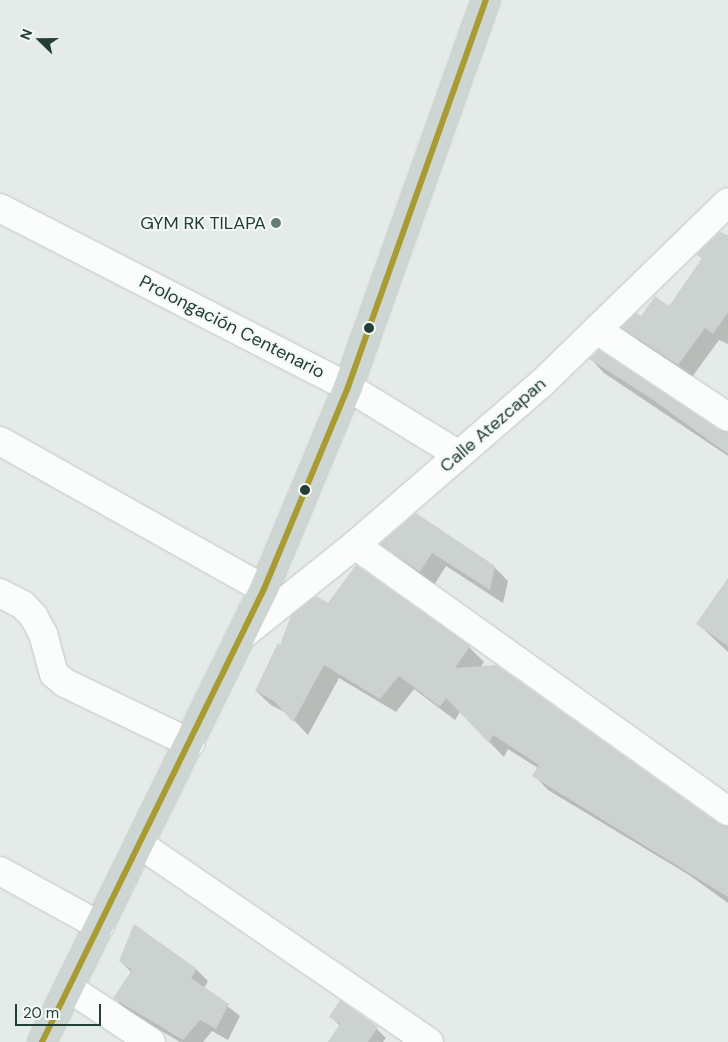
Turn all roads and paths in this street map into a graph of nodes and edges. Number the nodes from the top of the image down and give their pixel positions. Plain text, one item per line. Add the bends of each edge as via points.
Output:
1 (486, 0) edge
2 (728, 202) edge
3 (0, 208) edge
4 (597, 330) junction
5 (348, 387) junction
6 (728, 417) edge
7 (0, 441) edge
8 (459, 455) junction
9 (355, 545) junction
10 (264, 589) junction
11 (0, 593) edge
12 (245, 633) junction
13 (190, 743) junction
14 (728, 811) edge
15 (141, 845) junction
16 (0, 871) edge
17 (100, 926) junction
18 (69, 988) junction
19 (42, 1042) edge
20 (151, 1042) edge
21 (429, 1042) edge

1 - 5 main road
2 - 4 street, Calle Atezcapan
3 - 5 street, Prolongación Centenario
4 - 6 street
4 - 8 street, Calle Atezcapan
5 - 8 street, Prolongación Centenario
5 - 10 main road
7 - 10 street
8 - 9 street, Calle Atezcapan
9 - 12 street, Calle Atezcapan
9 - 14 street
10 - 12 main road
11 - 13 street via 34,616 43,634 54,674 64,683
12 - 13 main road
13 - 15 main road
15 - 17 main road
15 - 21 street
16 - 17 street
17 - 18 main road
18 - 19 main road
18 - 20 street

